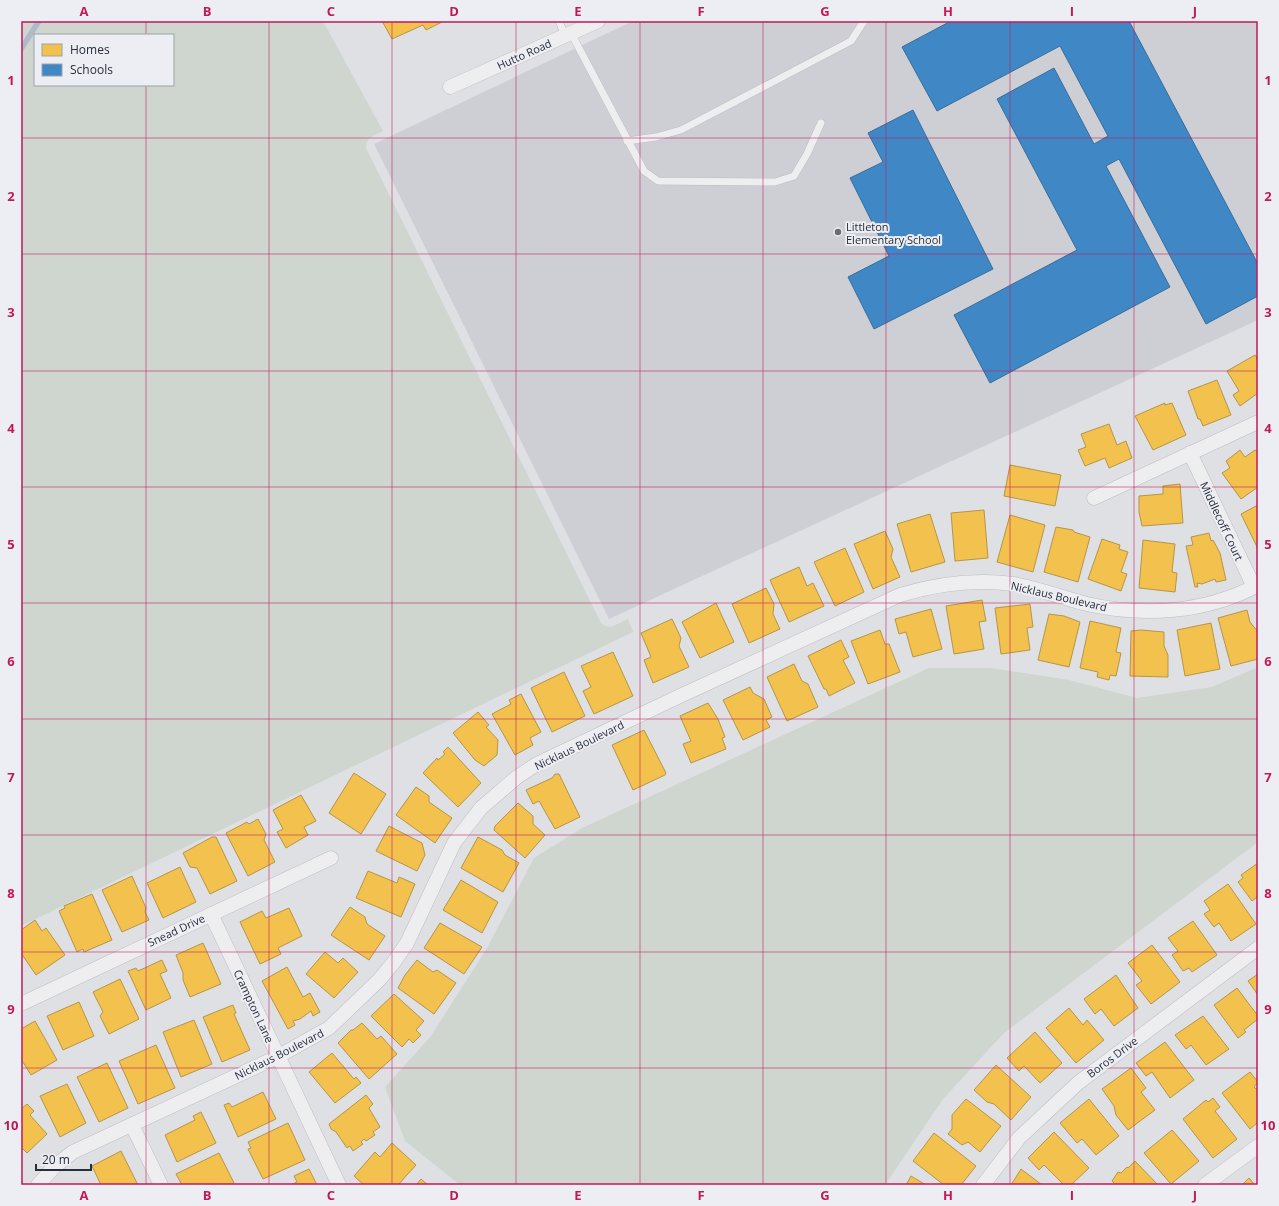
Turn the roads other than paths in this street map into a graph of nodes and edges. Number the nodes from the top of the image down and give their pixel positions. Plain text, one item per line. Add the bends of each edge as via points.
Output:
1 (558, 21) edge
2 (598, 21) edge
3 (864, 21) edge
4 (568, 34) junction
5 (450, 87) dead end
6 (821, 123) dead end
7 (627, 141) junction
8 (1258, 422) edge
9 (1190, 454) junction
10 (1094, 498) dead end
11 (1256, 586) edge
12 (331, 858) dead end
13 (211, 914) junction
14 (1258, 948) edge
15 (21, 1004) edge
16 (277, 1057) junction
17 (132, 1125) junction
18 (1258, 1146) edge
19 (38, 1185) edge
20 (162, 1185) edge
21 (339, 1185) edge
22 (983, 1185) edge
23 (1205, 1185) edge

1 - 4 lane
2 - 4 street, Hutto Road
3 - 7 lane via 851,41 681,130
4 - 5 street, Hutto Road
4 - 7 lane
6 - 7 lane via 794,176 775,182 658,181 644,171
8 - 9 street
9 - 10 street
9 - 11 street, Middlecoff Court
11 - 16 street, Nicklaus Boulevard via 1196,607 1152,611 1110,608 1014,585 966,582 940,585 900,595 537,764 498,791 454,843 406,943 379,980 329,1028
12 - 13 street, Snead Drive
13 - 15 street, Snead Drive
13 - 16 street, Crampton Lane
14 - 22 street, Boros Drive via 1078,1082 1019,1138
16 - 17 street, Nicklaus Boulevard
16 - 21 street, Crampton Lane
17 - 19 street, Nicklaus Boulevard via 73,1152 54,1167
17 - 20 street
18 - 23 street

